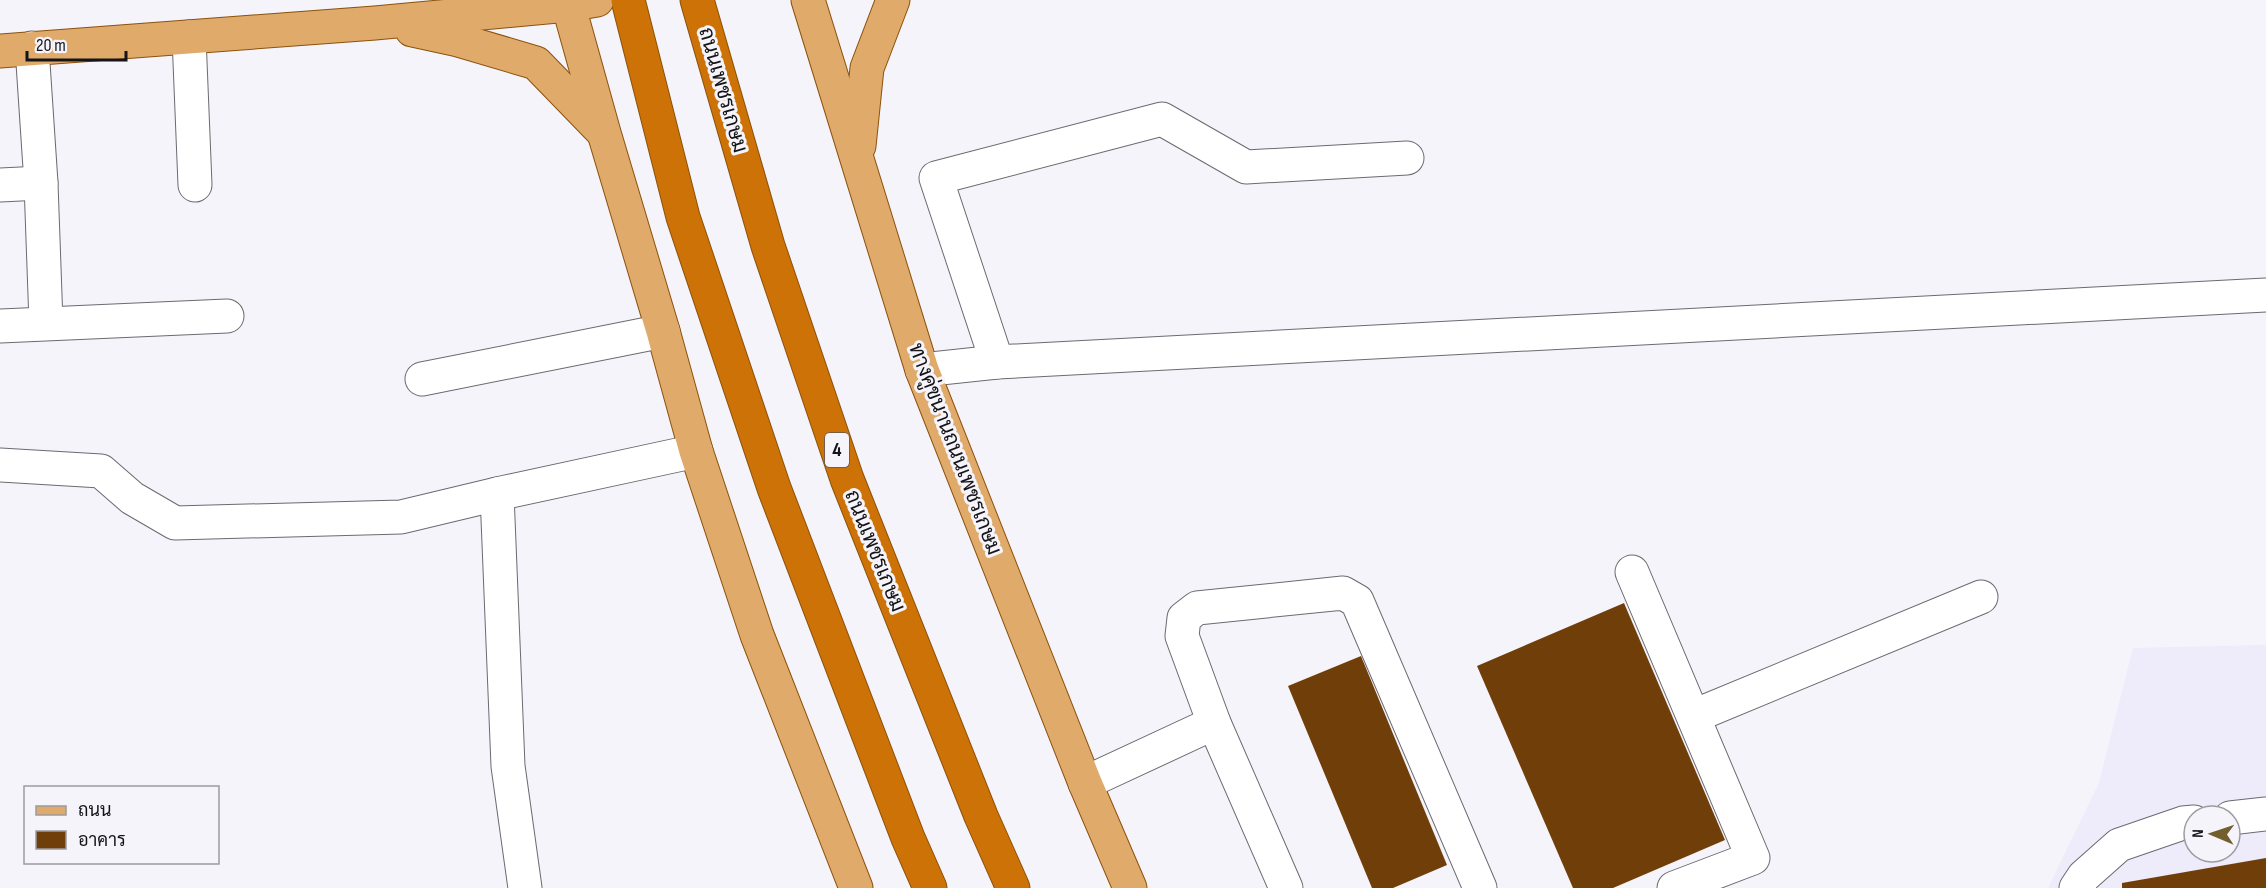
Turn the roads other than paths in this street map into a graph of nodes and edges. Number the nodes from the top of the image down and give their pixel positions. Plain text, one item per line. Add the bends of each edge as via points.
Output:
1 (628, 0) edge
2 (697, 0) edge
3 (808, 0) edge
4 (893, 0) edge
5 (577, 2) edge
6 (375, 23) junction
7 (189, 37) junction
8 (32, 48) junction
9 (0, 51) edge
10 (604, 133) junction
11 (1407, 158) dead end
12 (857, 159) junction
13 (41, 183) junction
14 (0, 185) edge
15 (195, 185) dead end
16 (2266, 296) edge
17 (227, 316) dead end
18 (46, 323) junction
19 (0, 326) edge
20 (663, 331) junction
21 (997, 362) junction
22 (922, 370) junction
23 (422, 379) dead end
24 (696, 451) junction
25 (0, 465) edge
26 (497, 494) junction
27 (1632, 572) dead end
28 (1981, 597) dead end
29 (1694, 716) junction
30 (1214, 723) junction
31 (1085, 783) junction
32 (2266, 814) edge
33 (2242, 817) edge
34 (2182, 823) edge
35 (525, 888) edge
36 (856, 888) edge
37 (930, 888) edge
38 (1013, 888) edge
39 (1130, 888) edge
40 (1286, 888) edge
41 (1480, 888) edge
42 (1674, 888) edge
43 (2076, 888) edge

1 - 37 highway via 683,217 774,488
2 - 38 highway, ถนนเพชรเกษม / 4 via 768,246 847,479
3 - 12 main road, ทางคู่ขนานถนนเพชรเกษม
4 - 12 main road via 867,68
5 - 6 main road
5 - 10 main road
6 - 7 main road
6 - 10 main road via 458,39 536,63
7 - 8 main road
7 - 15 street
8 - 9 main road
8 - 13 street
10 - 20 main road
11 - 21 street via 1246,166 1162,119 936,178
12 - 22 main road, ทางคู่ขนานถนนเพชรเกษม
13 - 14 street
13 - 18 street
16 - 21 street
17 - 18 street
18 - 19 street
20 - 23 street
20 - 24 main road
21 - 22 street
22 - 31 main road, ทางคู่ขนานถนนเพชรเกษม
24 - 26 street
24 - 36 main road via 757,635
25 - 26 street via 101,471 132,498 175,524 401,517
26 - 35 street via 508,766
27 - 29 street
28 - 29 street
29 - 42 street via 1753,858
30 - 31 street
30 - 40 street
30 - 41 street via 1182,636 1184,618 1197,608 1343,593 1351,596 1357,601
31 - 39 main road, ทางคู่ขนานถนนเพชรเกษม
32 - 33 street
34 - 43 street via 2119,845

